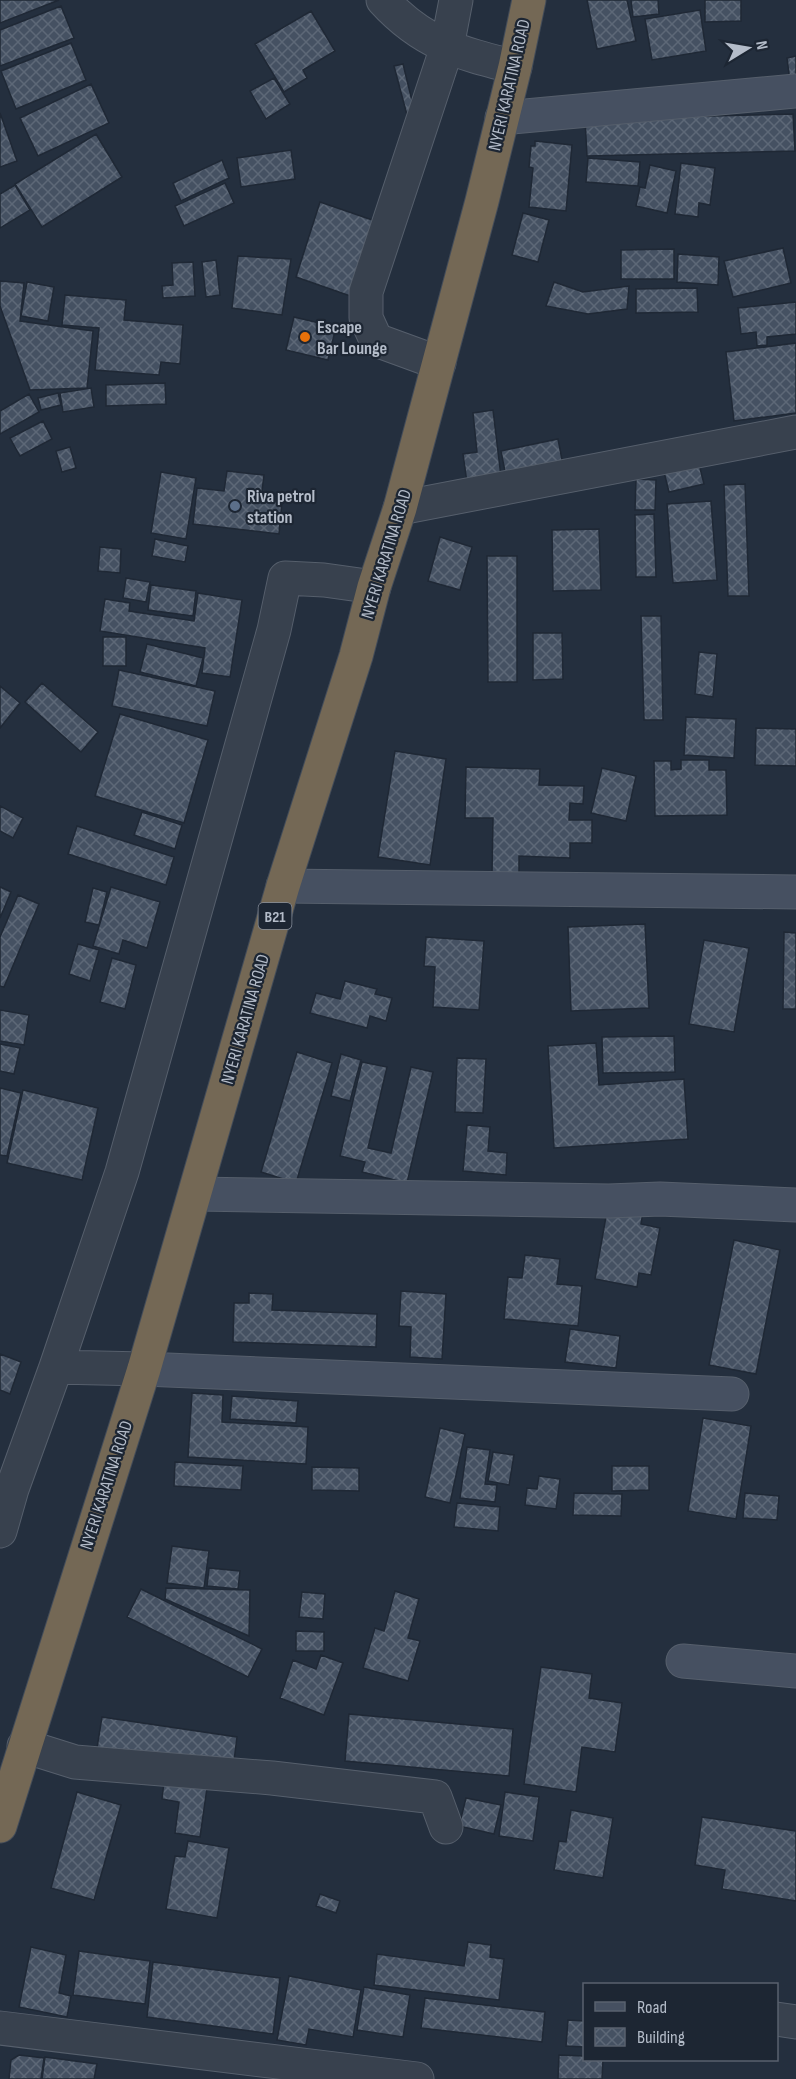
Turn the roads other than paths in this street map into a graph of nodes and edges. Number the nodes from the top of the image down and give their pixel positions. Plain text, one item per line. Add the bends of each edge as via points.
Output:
1 (383, 0) edge
2 (456, 0) edge
3 (529, 0) edge
4 (447, 47) junction
5 (515, 67) junction
6 (796, 91) edge
7 (502, 118) junction
8 (439, 363) junction
9 (796, 432) edge
10 (400, 508) junction
11 (374, 587) junction
12 (283, 886) junction
13 (796, 892) edge
14 (195, 1194) junction
15 (796, 1205) edge
16 (56, 1367) junction
17 (144, 1369) junction
18 (732, 1394) dead end
19 (0, 1531) edge
20 (683, 1661) dead end
21 (796, 1671) edge
22 (24, 1746) junction
23 (0, 1826) edge
24 (446, 1827) dead end
25 (778, 2019) edge
26 (796, 2022) edge
27 (0, 2028) edge
28 (417, 2079) edge

1 - 4 street via 413,28
2 - 4 street
3 - 5 highway, NYERI KARATINA ROAD / B21
4 - 5 street
4 - 8 street via 366,292 366,318 376,340
5 - 7 highway, NYERI KARATINA ROAD / B21
6 - 7 street
7 - 8 highway, NYERI KARATINA ROAD / B21
8 - 10 highway, NYERI KARATINA ROAD / B21
9 - 10 street
10 - 11 highway, NYERI KARATINA ROAD / B21
11 - 12 highway, NYERI KARATINA ROAD / B21
11 - 16 street via 285,578 122,1172
12 - 13 street
12 - 14 highway, NYERI KARATINA ROAD / B21
14 - 15 street via 660,1199
14 - 17 highway, NYERI KARATINA ROAD / B21
16 - 17 street
16 - 19 street
17 - 18 street
17 - 22 highway, NYERI KARATINA ROAD / B21
20 - 21 street
22 - 23 highway, NYERI KARATINA ROAD / B21
22 - 24 street via 75,1762 283,1779 435,1797
25 - 26 street
27 - 28 street

